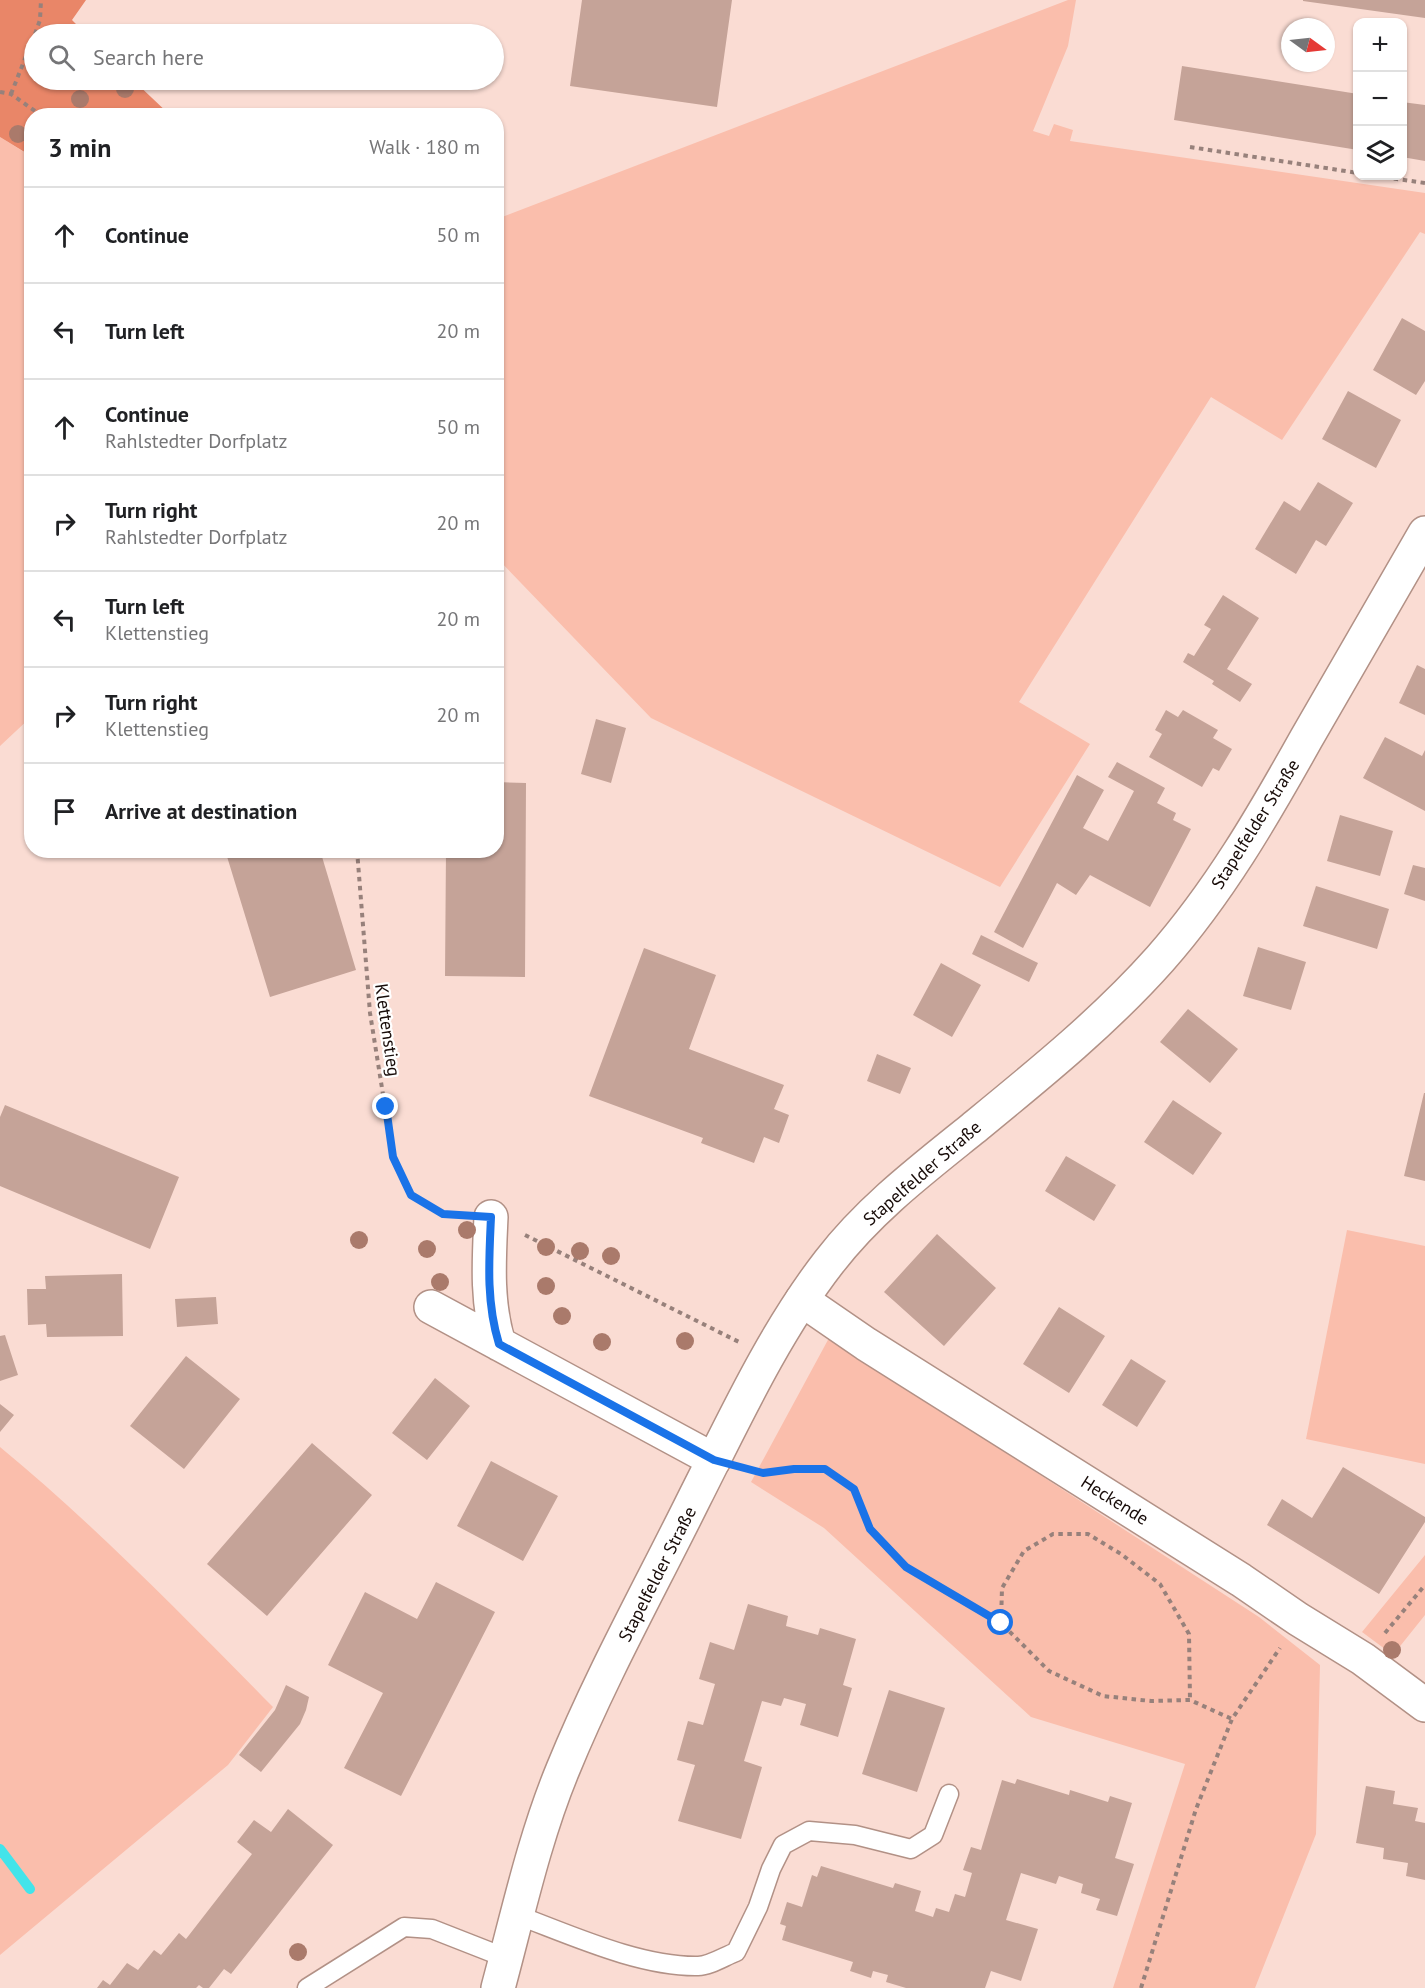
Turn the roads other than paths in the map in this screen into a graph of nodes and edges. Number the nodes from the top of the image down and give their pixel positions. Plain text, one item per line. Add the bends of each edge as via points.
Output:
1 (1425, 533) edge
2 (491, 1217) road end
3 (802, 1300) junction
4 (431, 1307) dead end
5 (499, 1344) junction
6 (714, 1460) junction
7 (1425, 1705) edge
8 (949, 1794) dead end
9 (518, 1915) junction
10 (502, 1973) edge
11 (307, 1988) edge

1 - 3 street, Stapelfelder Straße via 1281,784 1200,911 1108,1012 864,1221
2 - 5 street via 488,1282
3 - 6 street, Stapelfelder Straße
3 - 7 street, Heckende via 1363,1659
4 - 5 street
5 - 6 street
6 - 9 street, Stapelfelder Straße via 563,1769
8 - 9 lane via 933,1836 911,1850 855,1835 809,1831 783,1845 736,1952 700,1967 656,1962
9 - 10 street, Stapelfelder Straße
10 - 11 lane via 432,1929 404,1927

